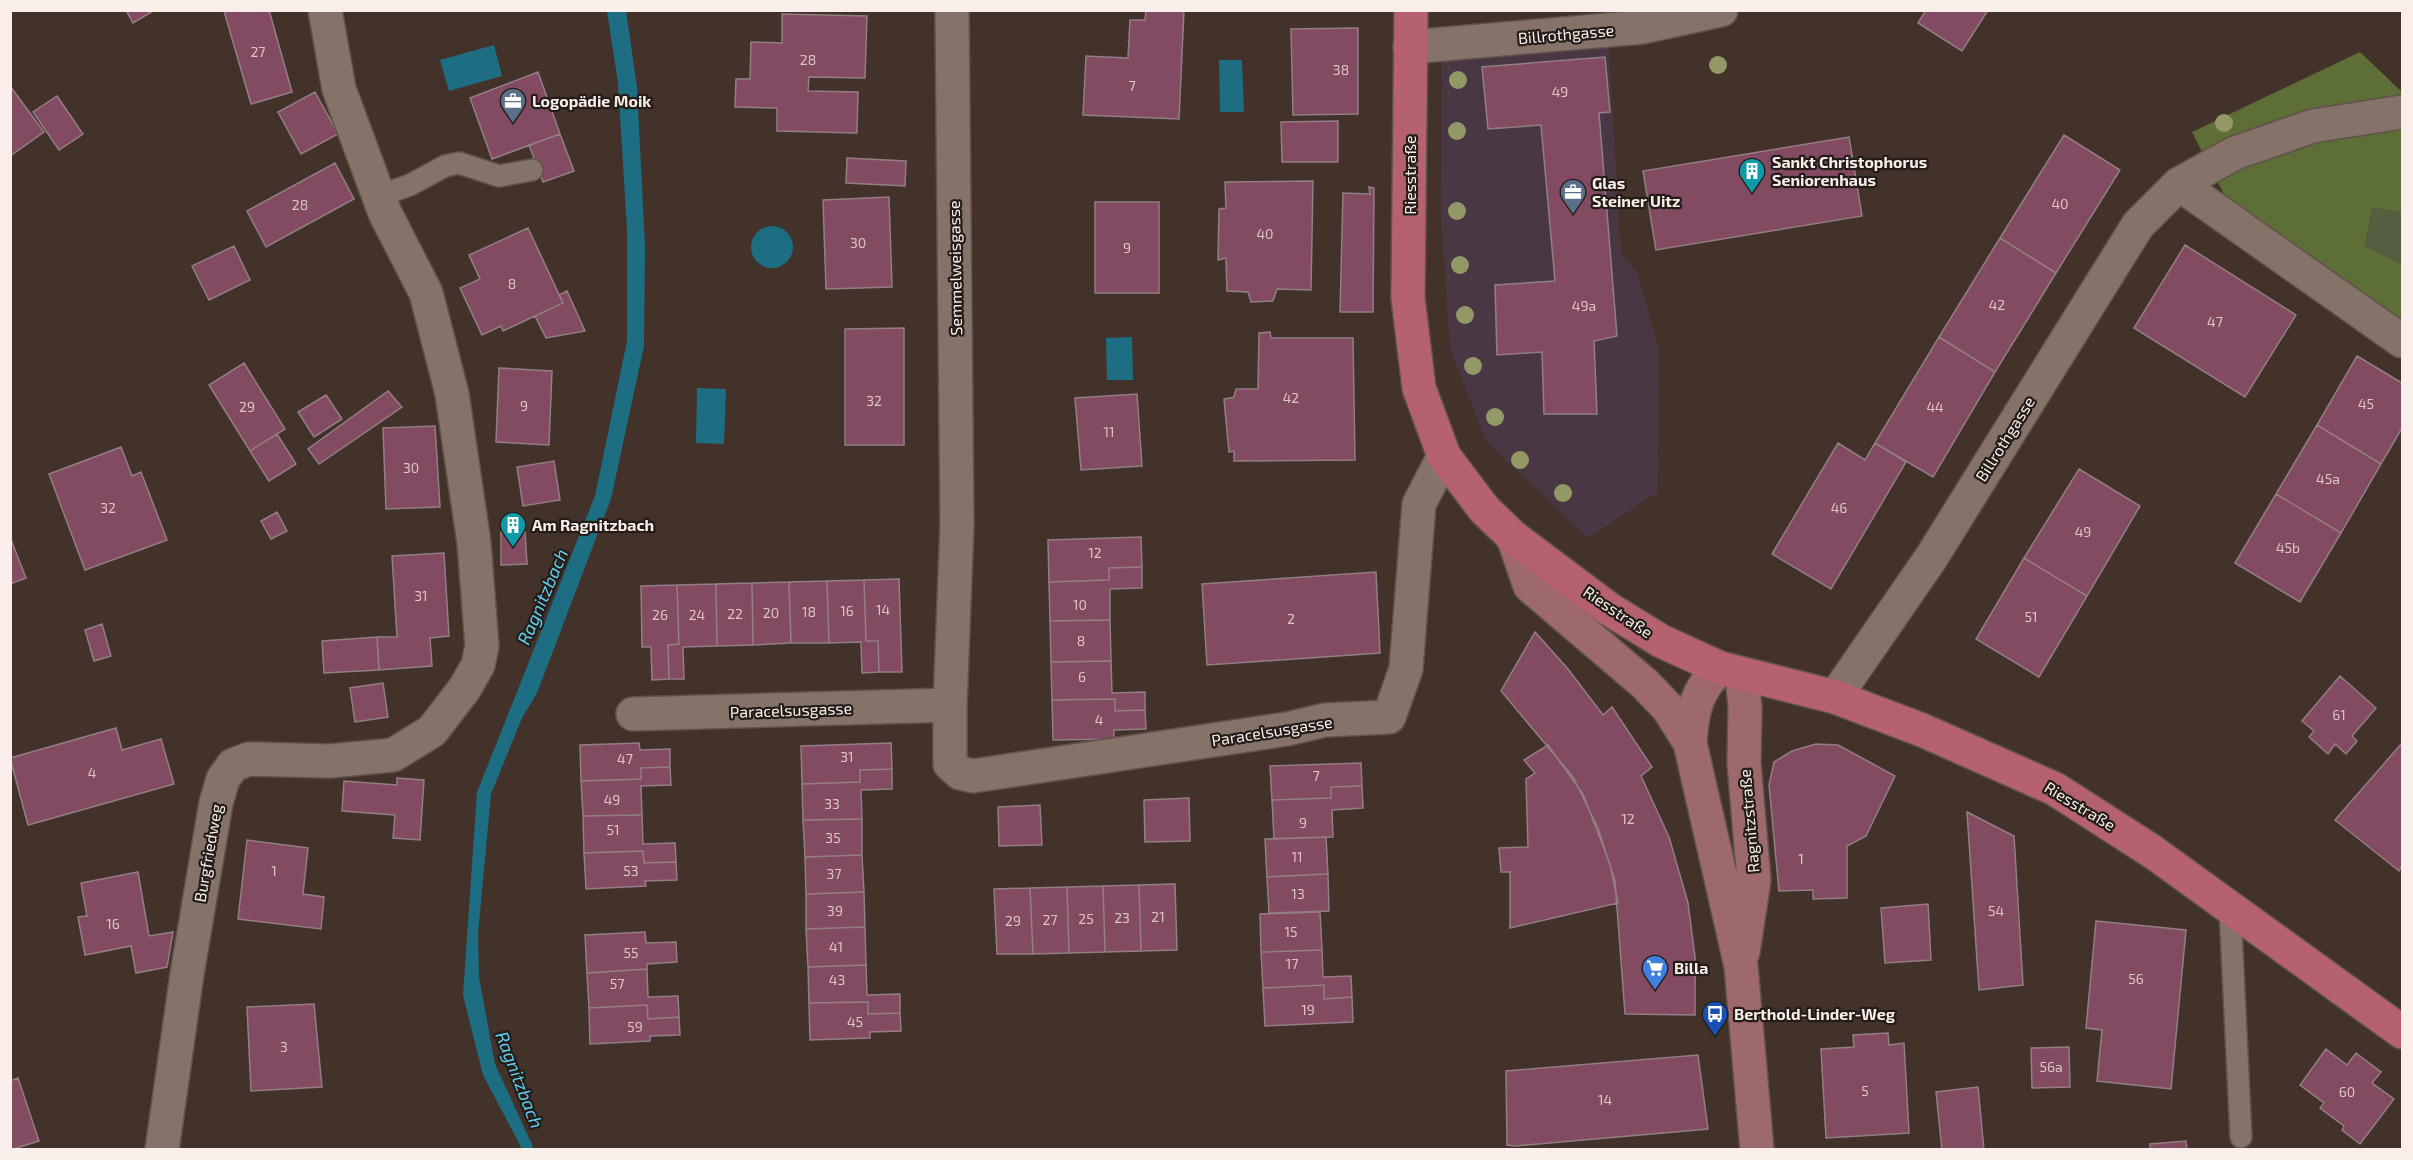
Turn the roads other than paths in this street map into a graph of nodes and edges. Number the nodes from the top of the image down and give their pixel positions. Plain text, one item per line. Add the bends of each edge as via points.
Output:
1 (325, 10) edge
2 (952, 10) edge
3 (1411, 10) edge
4 (1721, 10) edge
5 (1410, 47) junction
6 (2403, 112) edge
7 (532, 170) dead end
8 (2179, 184) junction
9 (379, 196) junction
10 (2403, 341) edge
11 (1444, 456) junction
12 (957, 525) joint
13 (1514, 537) junction
14 (1731, 671) junction
15 (1835, 698) junction
16 (950, 705) junction
17 (633, 714) dead end
18 (1690, 743) junction
19 (2230, 909) junction
20 (1741, 966) junction
21 (2403, 1032) edge
22 (2241, 1137) dead end
23 (162, 1149) edge
24 (1757, 1149) edge

1 - 9 street via 339,89
2 - 12 street, Semmelweisgasse
3 - 5 main road, Riesstraße
4 - 5 street, Billrothgasse via 1643,27
5 - 11 main road, Riesstraße via 1408,298 1419,388
6 - 8 street, Billrothgasse via 2313,126 2235,153
7 - 9 lane via 499,176 459,163
8 - 10 street
8 - 15 street, Billrothgasse via 2138,225 1931,558
9 - 23 street, Burgfriedweg via 426,293 452,394 474,543 482,646 478,665 432,731 393,755 330,761 249,759 233,765 223,779 187,974
11 - 13 main road, Riesstraße via 1484,509
11 - 16 street, Paracelsusgasse via 1419,504 1406,669 1389,717 1325,720 973,776 960,773 950,764
12 - 16 street, Paracelsusgasse
13 - 14 main road, Riesstraße via 1609,609 1653,636
13 - 18 main road, Ragnitzstraße via 1530,586 1646,684 1668,708
14 - 15 main road, Riesstraße
14 - 18 main road, Ragnitzstraße via 1708,679 1694,705
14 - 20 main road, Ragnitzstraße via 1745,708 1744,763 1754,880
15 - 19 main road, Riesstraße via 1922,730 2055,789 2153,852
16 - 17 street, Paracelsusgasse
18 - 20 main road, Ragnitzstraße
19 - 21 main road, Riesstraße
19 - 22 lane
20 - 24 main road, Ragnitzstraße

